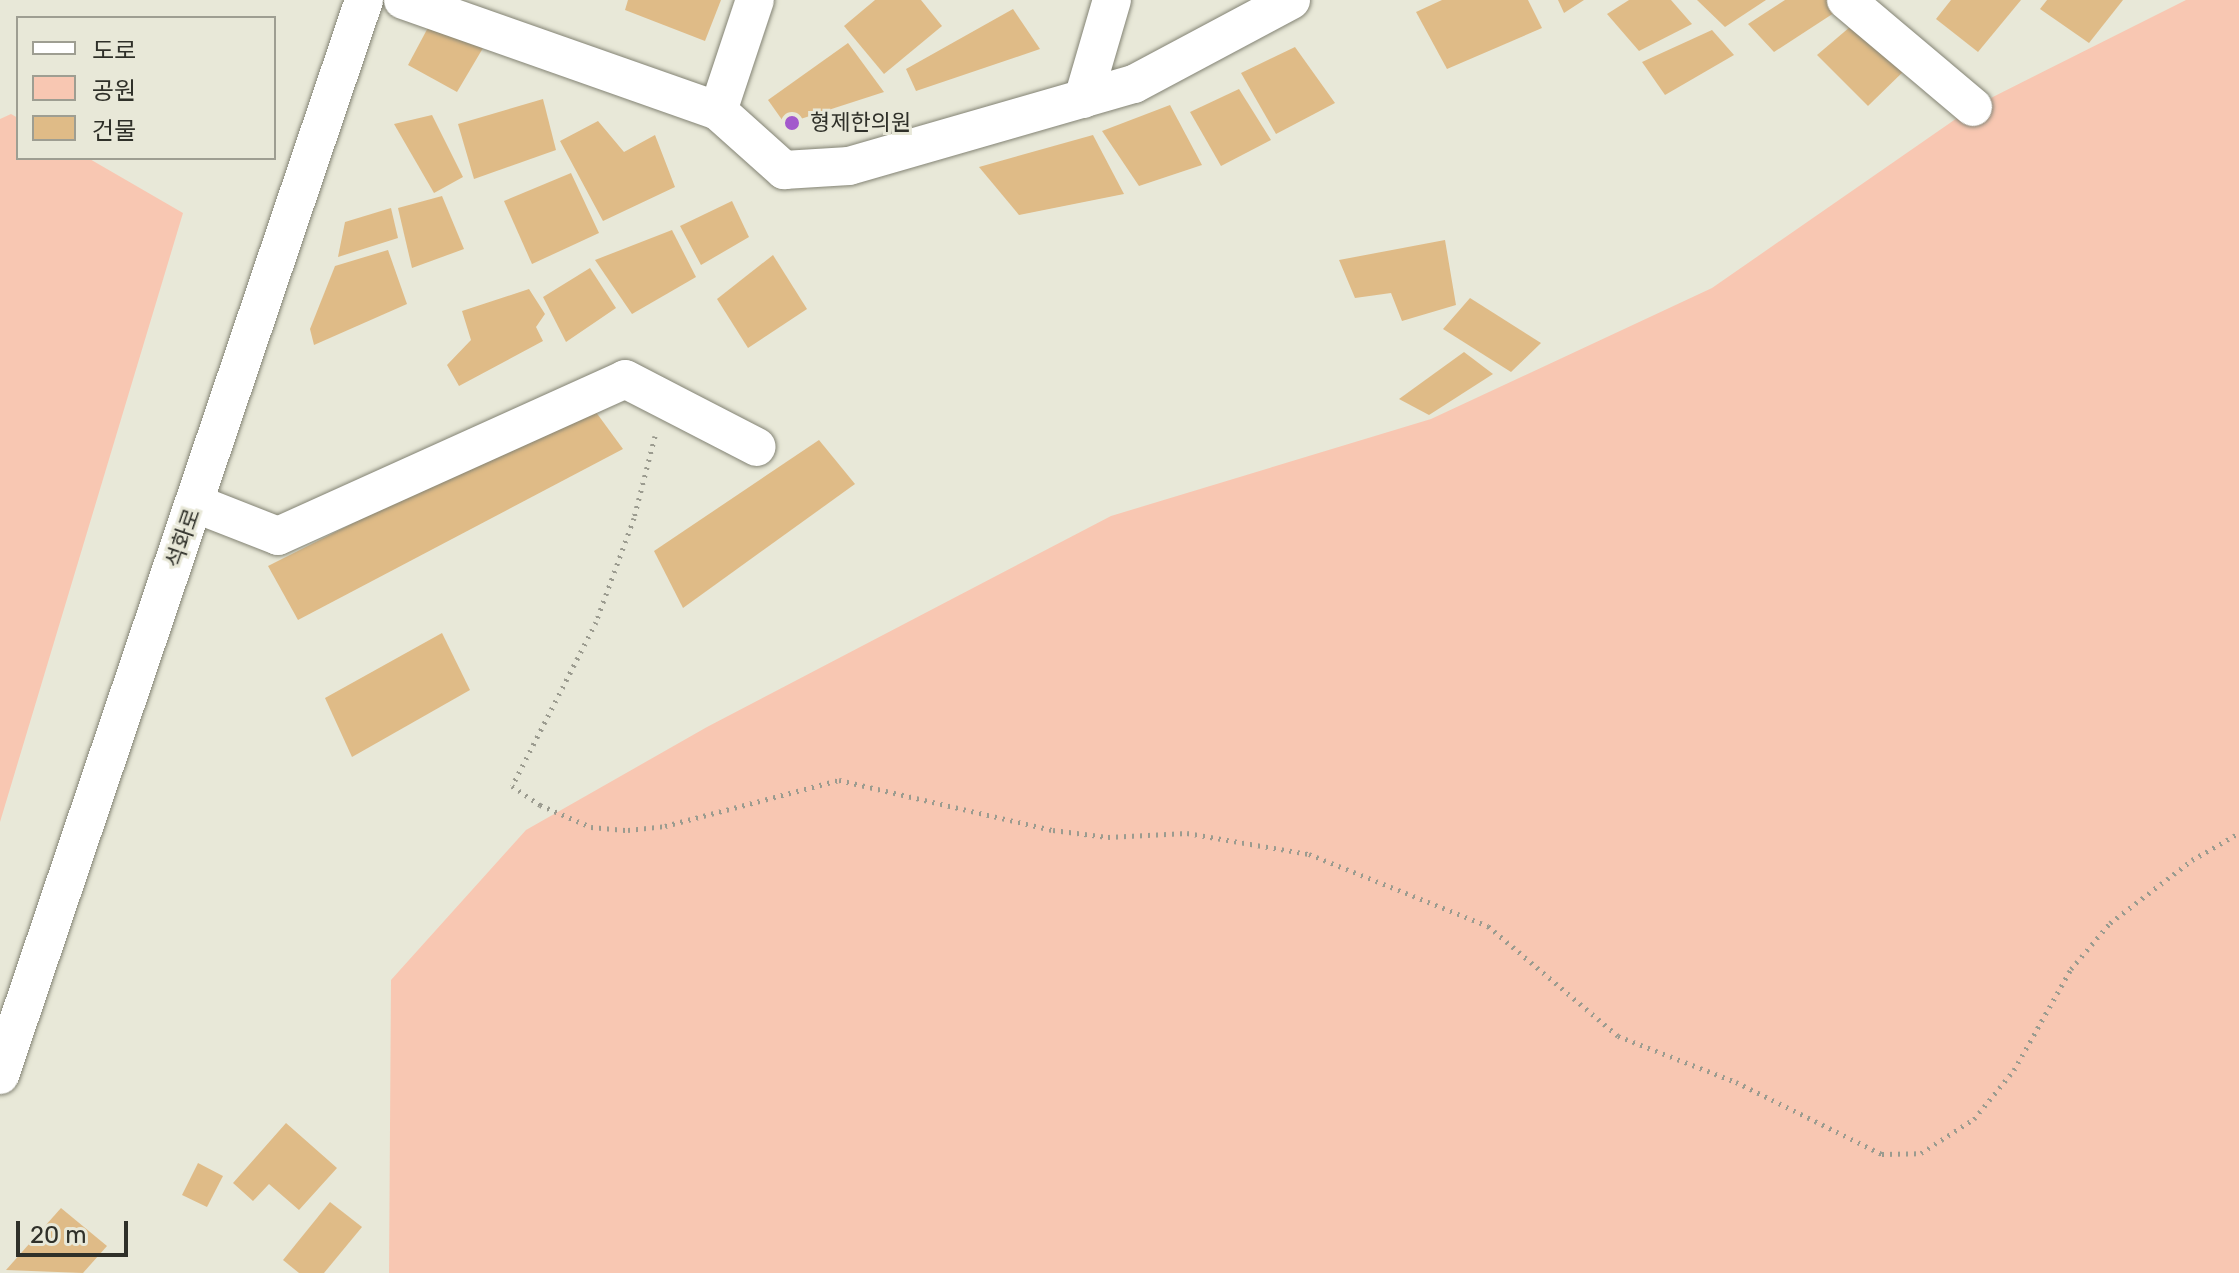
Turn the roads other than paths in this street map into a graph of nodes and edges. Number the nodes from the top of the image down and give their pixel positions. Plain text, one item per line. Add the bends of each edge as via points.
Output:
1 (364, 0) edge
2 (403, 0) edge
3 (755, 0) edge
4 (1112, 0) edge
5 (1291, 0) edge
6 (1846, 0) edge
7 (1083, 99) junction
8 (1973, 107) dead end
9 (718, 111) junction
10 (757, 447) dead end
11 (194, 503) junction
12 (0, 1075) edge

1 - 11 street, 석화로
2 - 9 street
3 - 9 street
4 - 7 street
5 - 7 street via 1134,84
6 - 8 street
7 - 9 street via 849,166 784,170
10 - 11 street via 625,379 278,536
11 - 12 street, 석화로

